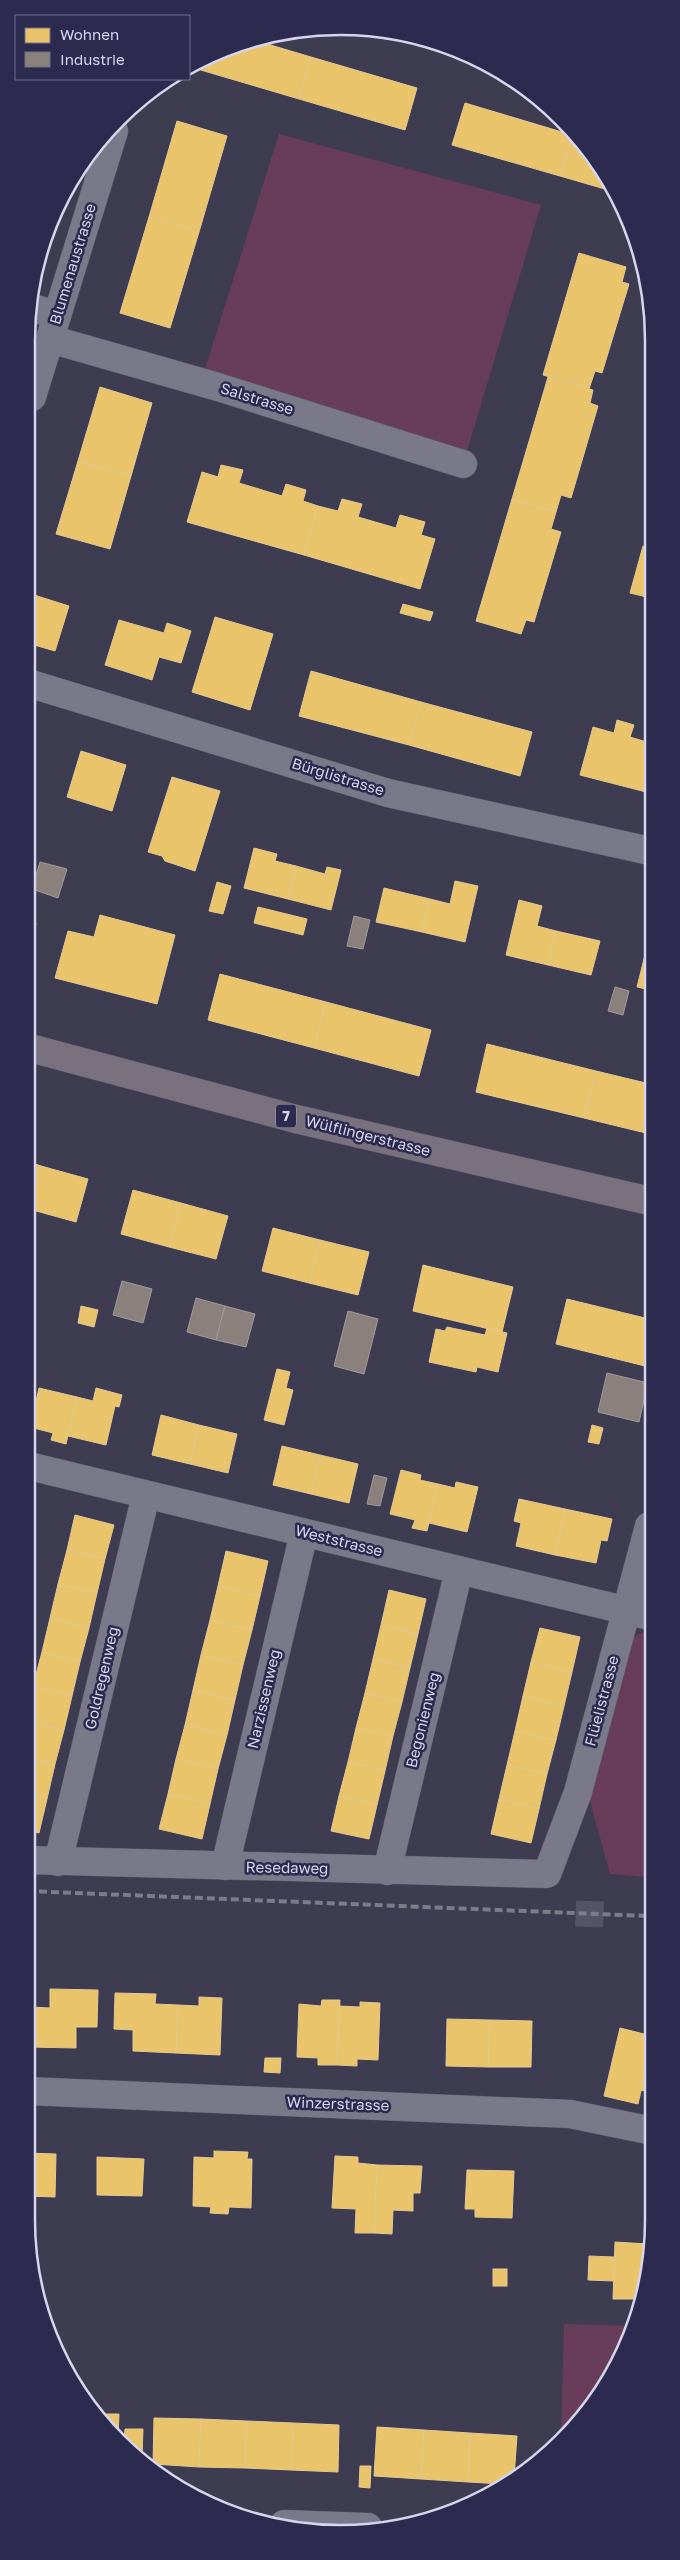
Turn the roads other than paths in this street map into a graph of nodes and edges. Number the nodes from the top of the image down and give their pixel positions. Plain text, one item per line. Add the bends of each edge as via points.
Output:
1 (111, 139) edge
2 (46, 320) edge
3 (35, 380) edge
4 (463, 464) dead end
5 (35, 685) edge
6 (645, 851) edge
7 (35, 1049) edge
8 (645, 1200) edge
9 (35, 1467) edge
10 (146, 1494) junction
11 (304, 1532) junction
12 (645, 1558) edge
13 (459, 1570) junction
14 (638, 1613) edge
15 (35, 1861) edge
16 (58, 1862) junction
17 (224, 1866) junction
18 (387, 1870) junction
19 (548, 1874) joint
20 (35, 2091) edge
21 (645, 2129) edge

1 - 2 street, Blumenaustrasse
2 - 3 street, Blumenaustrasse
2 - 4 street, Salstrasse via 218,387
5 - 6 street, Bürglistrasse via 388,793
7 - 8 main road, Wülflingerstrasse / 7 via 296,1119
9 - 10 street, Weststrasse
10 - 11 street, Weststrasse
10 - 16 street, Goldregenweg
11 - 13 street, Weststrasse
11 - 17 street, Narzissenweg
12 - 14 street, Flüelistrasse
13 - 14 street, Weststrasse
13 - 18 street, Begonienweg
14 - 19 street, Flüelistrasse
15 - 16 street, Resedaweg
16 - 17 street, Resedaweg
17 - 18 street, Resedaweg
18 - 19 street, Resedaweg
20 - 21 street, Winzerstrasse via 570,2114

